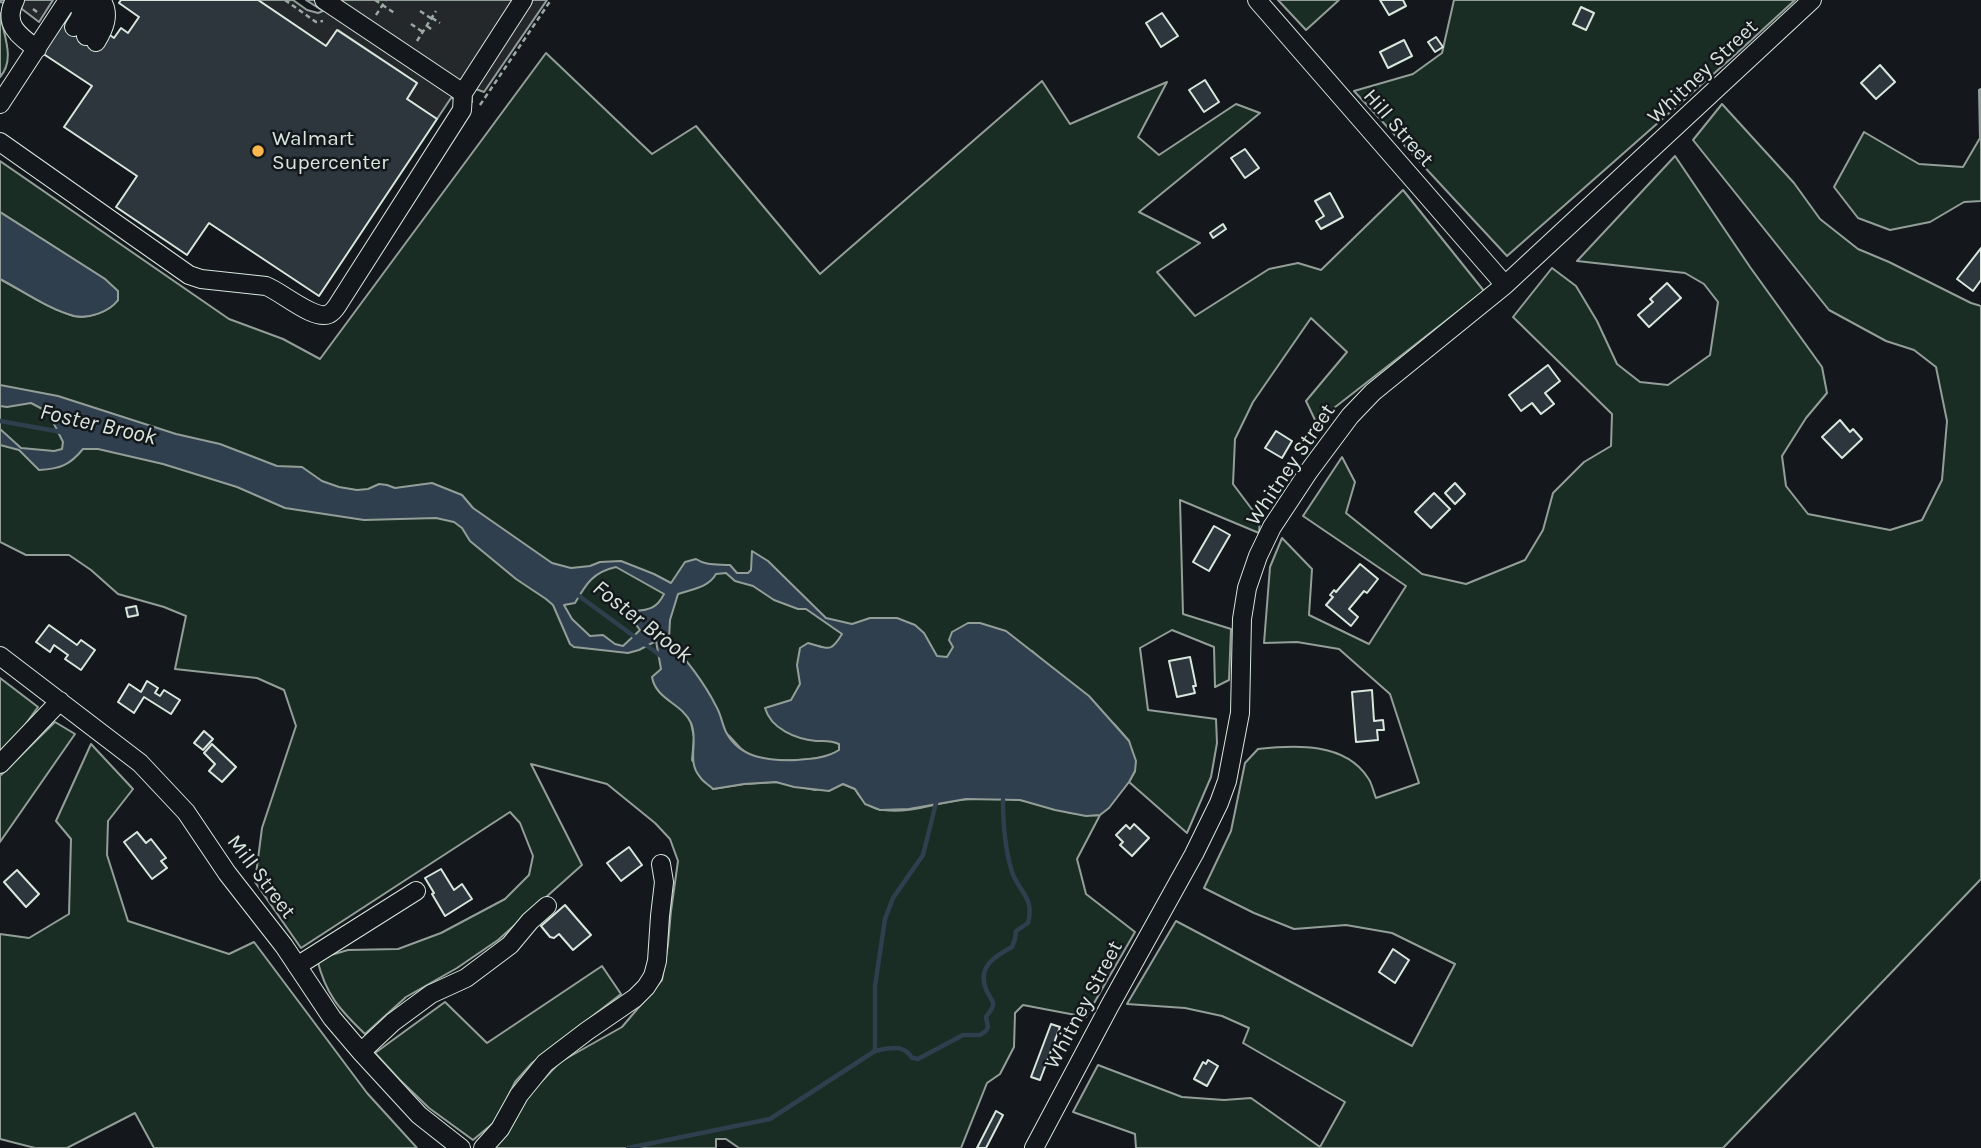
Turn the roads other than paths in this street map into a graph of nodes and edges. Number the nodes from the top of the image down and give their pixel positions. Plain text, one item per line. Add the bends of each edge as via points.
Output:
1 (15, 0) edge
2 (69, 0) edge
3 (89, 0) edge
4 (101, 0) edge
5 (324, 0) edge
6 (523, 0) edge
7 (1257, 0) edge
8 (1812, 0) edge
9 (85, 35) junction
10 (37, 49) junction
11 (468, 99) junction
12 (0, 104) edge
13 (0, 142) edge
14 (1505, 285) junction
15 (0, 656) edge
16 (61, 701) junction
17 (0, 764) edge
18 (661, 864) dead end
19 (416, 891) dead end
20 (547, 906) dead end
21 (298, 966) junction
22 (361, 1052) junction
23 (461, 1148) edge
24 (483, 1148) edge
25 (1034, 1148) edge

1 - 10 street via 13,27
2 - 9 street via 81,11
2 - 10 street
3 - 9 street via 93,23
4 - 9 street via 106,16 103,32
5 - 11 street
6 - 11 street
7 - 14 street, Hill Street
8 - 14 street, Whitney Street
10 - 12 street
11 - 13 street via 337,306 325,316 266,286 189,275
14 - 25 street, Whitney Street via 1350,416 1272,527 1247,588 1240,713 1219,803
15 - 16 street, Mill Street
16 - 17 street
16 - 21 street, Mill Street via 140,763 186,812
18 - 24 street via 664,882 653,976 635,998 545,1063
19 - 21 street
20 - 22 street via 510,945 466,978 431,994
21 - 22 street, Mill Street
22 - 23 street, Mill Street via 419,1115

